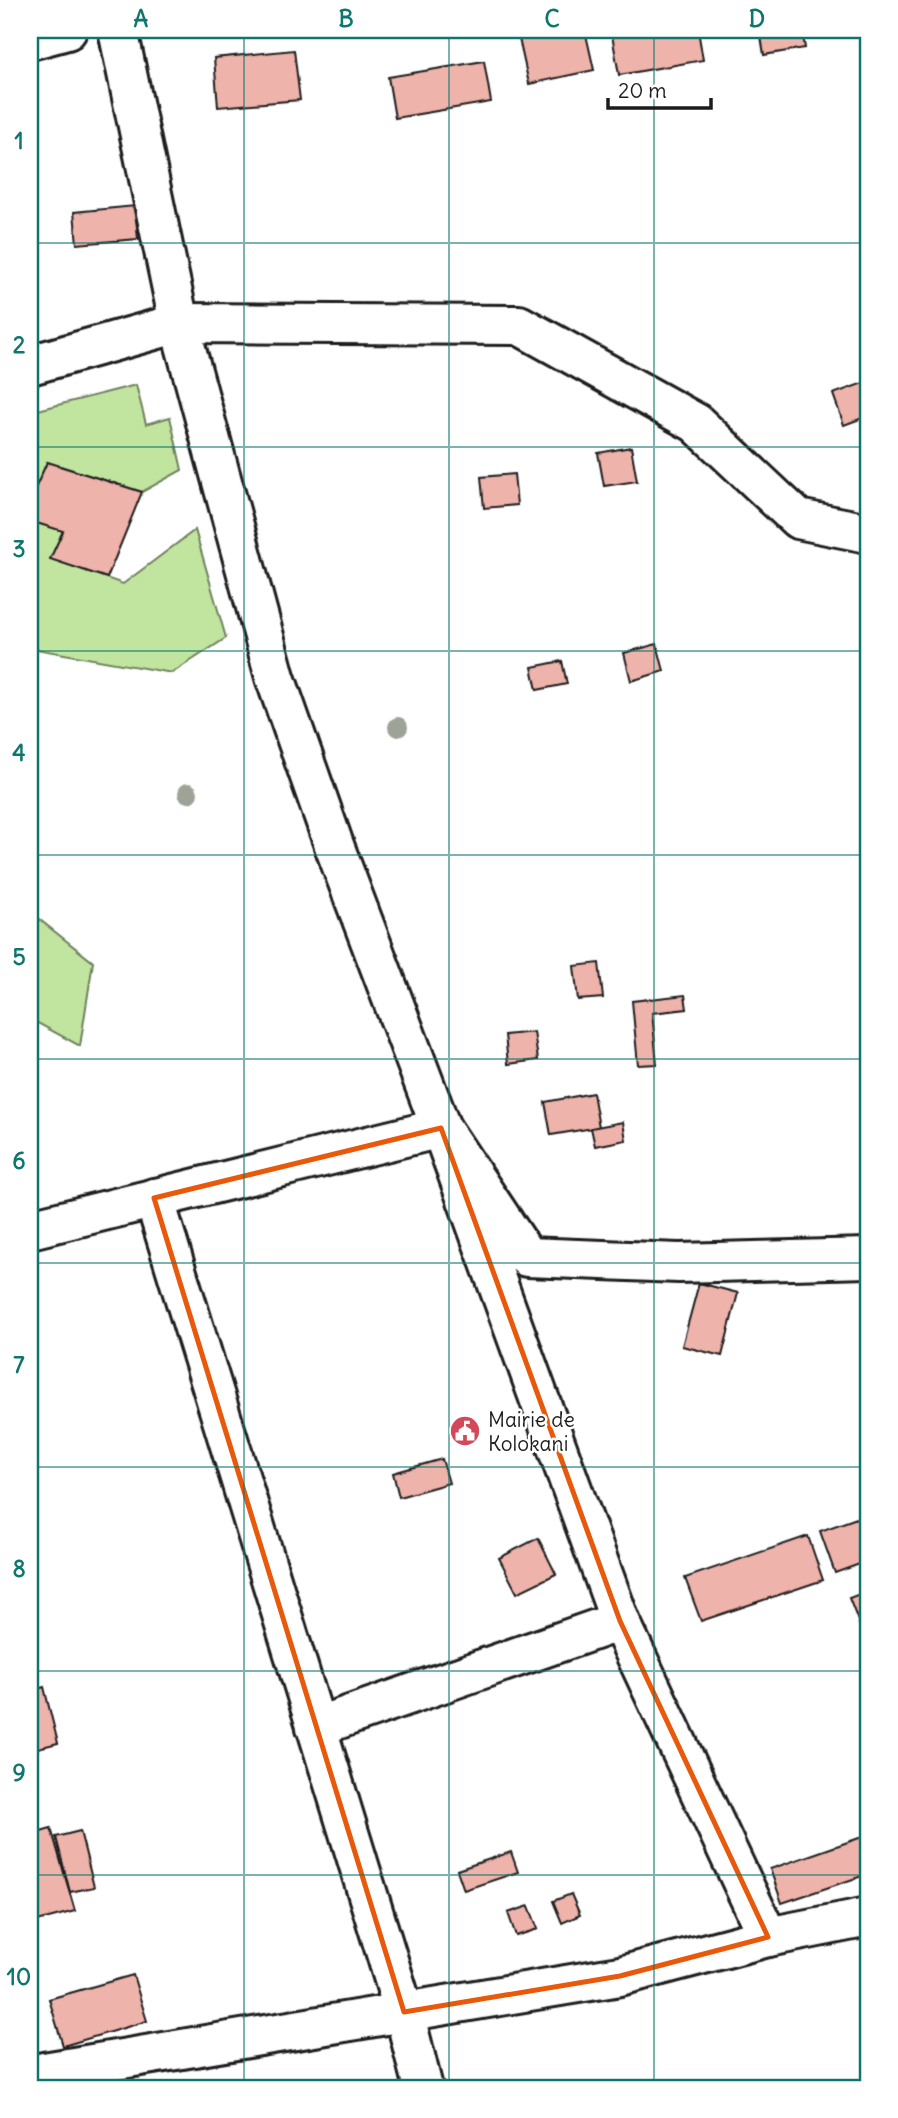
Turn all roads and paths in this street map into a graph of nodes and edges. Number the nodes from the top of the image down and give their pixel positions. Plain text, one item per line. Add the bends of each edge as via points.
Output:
1 (67, 30) edge
2 (118, 30) edge
3 (30, 40) edge
4 (179, 323) junction
5 (30, 365) edge
6 (868, 533) edge
7 (441, 1128) junction
8 (155, 1198) junction
9 (30, 1229) edge
10 (868, 1258) edge
11 (621, 1621) junction
12 (316, 1727) junction
13 (868, 1917) edge
14 (768, 1937) junction
15 (404, 2012) junction
16 (30, 2088) edge
17 (423, 2088) edge

1 - 3 street
2 - 4 street
4 - 5 street
4 - 6 street via 519,325 696,424 798,519
4 - 7 street via 275,677
7 - 8 street
7 - 10 street via 527,1257 679,1263
7 - 11 street
8 - 9 street
8 - 12 street
11 - 12 street
11 - 14 street
12 - 15 street
13 - 14 street
14 - 15 street via 620,1976
15 - 16 street via 44,2072
15 - 17 street

